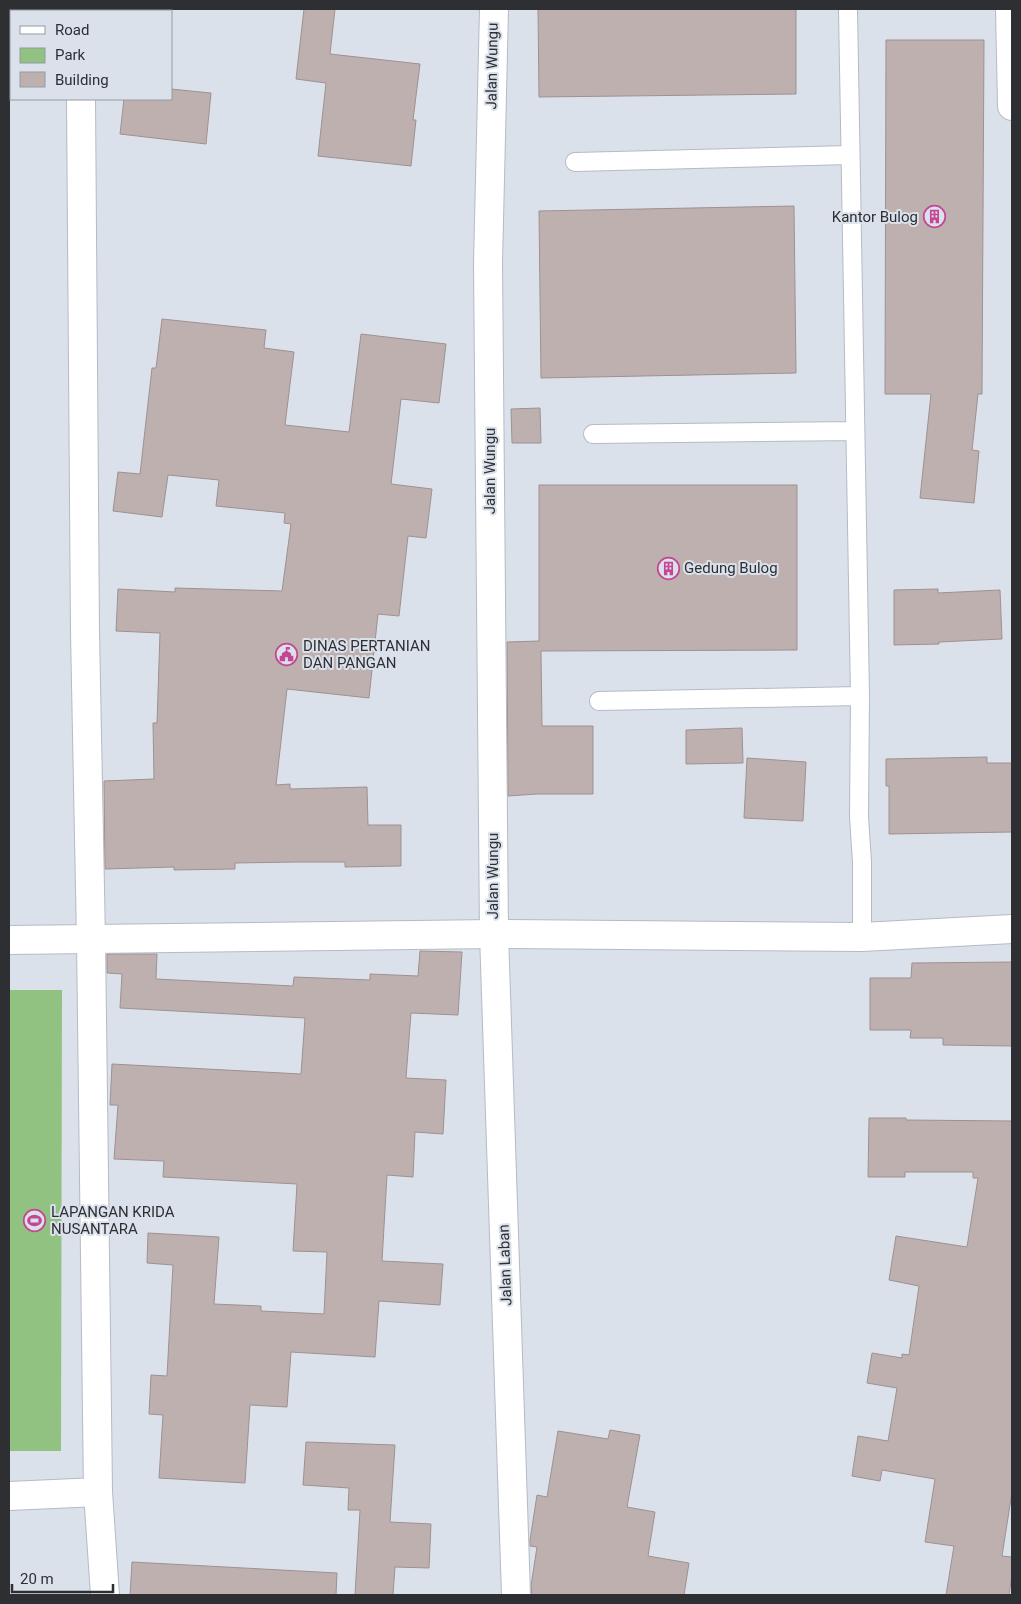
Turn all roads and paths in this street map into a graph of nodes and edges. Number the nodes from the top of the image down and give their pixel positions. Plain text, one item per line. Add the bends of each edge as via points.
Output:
1 (494, 9) edge
2 (848, 9) edge
3 (1010, 9) edge
4 (81, 100) edge
5 (1012, 106) edge
6 (850, 155) junction
7 (575, 162) dead end
8 (855, 431) junction
9 (593, 434) dead end
10 (860, 696) junction
11 (599, 701) dead end
12 (1012, 929) edge
13 (494, 934) junction
14 (862, 937) junction
15 (9, 940) edge
16 (91, 940) junction
17 (98, 1492) junction
18 (9, 1496) edge
19 (104, 1595) edge
20 (516, 1595) edge

1 - 13 main road, Jalan Wungu via 488,263
2 - 6 lane
3 - 5 main road
4 - 16 main road via 84,622
6 - 7 lane
6 - 8 lane
8 - 9 lane
8 - 10 lane
10 - 11 lane
10 - 14 lane
12 - 14 main road
13 - 14 main road
13 - 16 main road
13 - 20 main road, Jalan Laban
15 - 16 main road
16 - 17 main road
17 - 18 main road
17 - 19 main road

